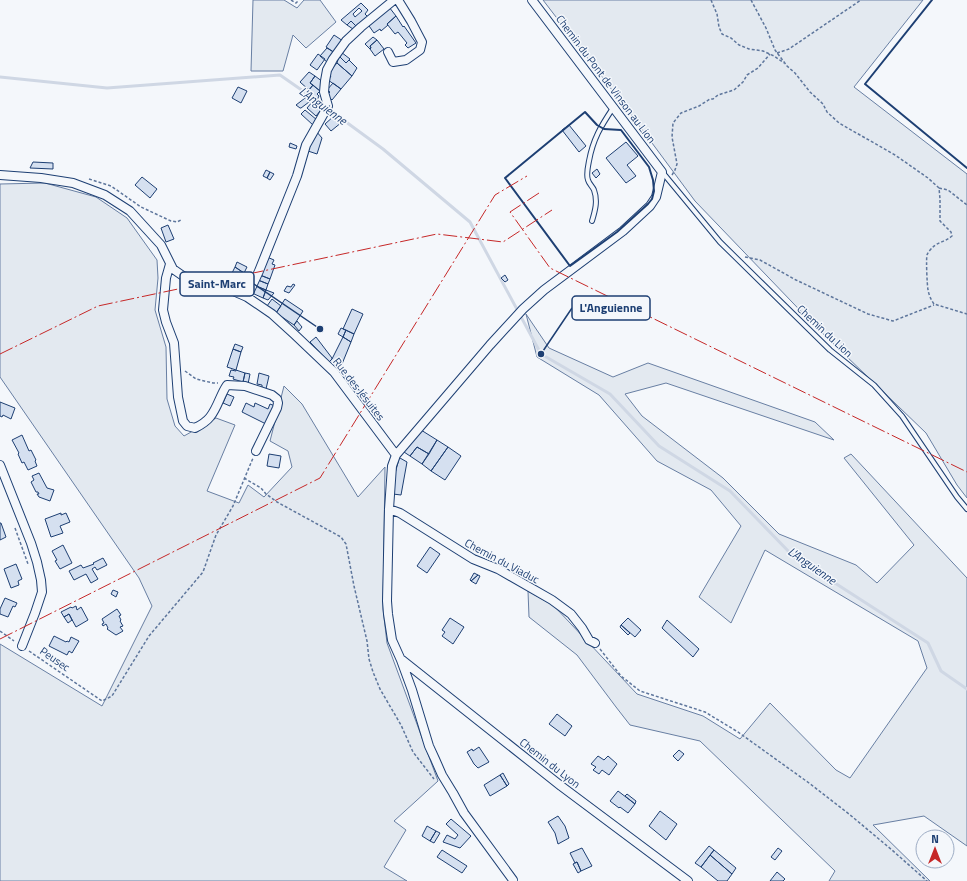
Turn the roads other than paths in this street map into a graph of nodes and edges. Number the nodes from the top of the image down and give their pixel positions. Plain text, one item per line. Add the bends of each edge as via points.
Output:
1 (394, 0) edge
2 (398, 0) edge
3 (532, 0) edge
4 (388, 52) dead end
5 (613, 107) junction
6 (662, 172) junction
7 (0, 175) edge
8 (592, 221) dead end
9 (170, 264) junction
10 (247, 297) junction
11 (256, 451) road end
12 (396, 455) junction
13 (0, 465) edge
14 (389, 509) junction
15 (967, 509) edge
16 (595, 643) road end
17 (22, 646) road end
18 (401, 660) junction
19 (513, 880) dead end
20 (688, 881) edge

1 - 10 street via 346,41 327,70 324,92 326,108 306,145 297,176 260,271
2 - 4 street via 422,42 420,50 406,60 394,62
3 - 5 street, Chemin du Pont de Vinson au Lion
5 - 6 street, Chemin du Pont de Vinson au Lion
5 - 8 lane via 591,148 588,179 596,198
6 - 12 street via 656,197 650,206 623,232 544,290 523,309
6 - 15 lane, Chemin du Lion via 720,242 830,350 874,385 902,416 956,497
7 - 9 street, Rue des Jésuites via 73,183 105,195 130,211 161,246
9 - 10 street, Rue des Jésuites via 183,276 224,287
9 - 11 street via 163,310 174,343 178,397 183,421 187,426 195,428 205,423 227,385 245,386 272,395 277,399 277,408
10 - 12 street, Rue des Jésuites via 272,314 334,372
12 - 14 street via 392,466
13 - 17 street via 31,543 41,580 42,592
14 - 16 street, Chemin du Viaduc via 400,513 473,559 498,569 552,600 571,614 589,640
14 - 18 street via 388,614 392,640
18 - 19 street via 429,746 443,775 464,813
18 - 20 street, Chemin du Lyon via 561,786

